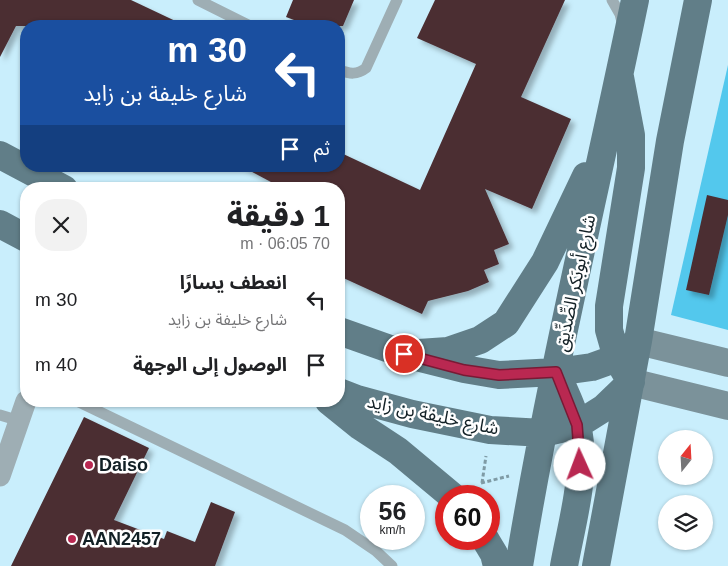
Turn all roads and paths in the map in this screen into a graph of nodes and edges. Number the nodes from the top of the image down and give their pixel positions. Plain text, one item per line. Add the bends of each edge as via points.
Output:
1 (198, 0) edge
2 (397, 0) edge
3 (612, 0) edge
4 (635, 0) edge
5 (698, 0) edge
6 (238, 20) edge
7 (627, 40) junction
8 (345, 72) edge
9 (620, 78) junction
10 (608, 130) junction
11 (0, 155) edge
12 (20, 166) edge
13 (32, 172) edge
14 (51, 182) edge
15 (0, 224) edge
16 (20, 235) edge
17 (345, 332) edge
18 (638, 341) junction
19 (404, 354) junction
20 (616, 358) junction
21 (728, 363) edge
22 (556, 372) junction
23 (631, 382) junction
24 (345, 394) edge
25 (728, 406) edge
26 (89, 407) edge
27 (336, 407) edge
28 (15, 412) edge
29 (577, 425) junction
30 (543, 433) junction
31 (0, 476) edge
32 (439, 485) edge
33 (492, 550) edge
34 (392, 566) edge
35 (497, 566) edge
36 (519, 566) edge
37 (564, 566) edge
38 (596, 566) edge

1 - 6 lane
2 - 8 lane via 366,68 360,73
3 - 7 lane via 620,14
4 - 7 main road, شارع أبوبَكر الصِّدِّيق
5 - 18 main road via 670,141
7 - 9 main road, شارع أبوبَكر الصِّدِّيق
9 - 10 main road, شارع أبوبَكر الصِّدِّيق
9 - 20 main road via 631,136 631,168 610,306 609,330
10 - 19 main road via 545,262 506,323 480,340 448,352
10 - 22 main road, شارع أبوبَكر الصِّدِّيق
11 - 12 main road
13 - 14 main road
15 - 16 main road
17 - 19 main road
18 - 20 main road
18 - 21 street
18 - 23 main road
19 - 22 main road via 464,370 499,375
20 - 22 main road via 592,367
20 - 23 main road
22 - 29 main road
22 - 30 main road, شارع أبوبَكر الصِّدِّيق
23 - 25 street
23 - 29 main road, شارع خليفة بن زايد via 604,408
23 - 38 main road
24 - 30 main road, شارع خليفة بن زايد via 412,414 490,430
26 - 34 lane via 345,530
27 - 32 main road
28 - 31 street
29 - 30 main road, شارع خليفة بن زايد
29 - 37 main road via 579,480
30 - 36 main road, شارع أبوبَكر الصِّدِّيق
33 - 35 main road

